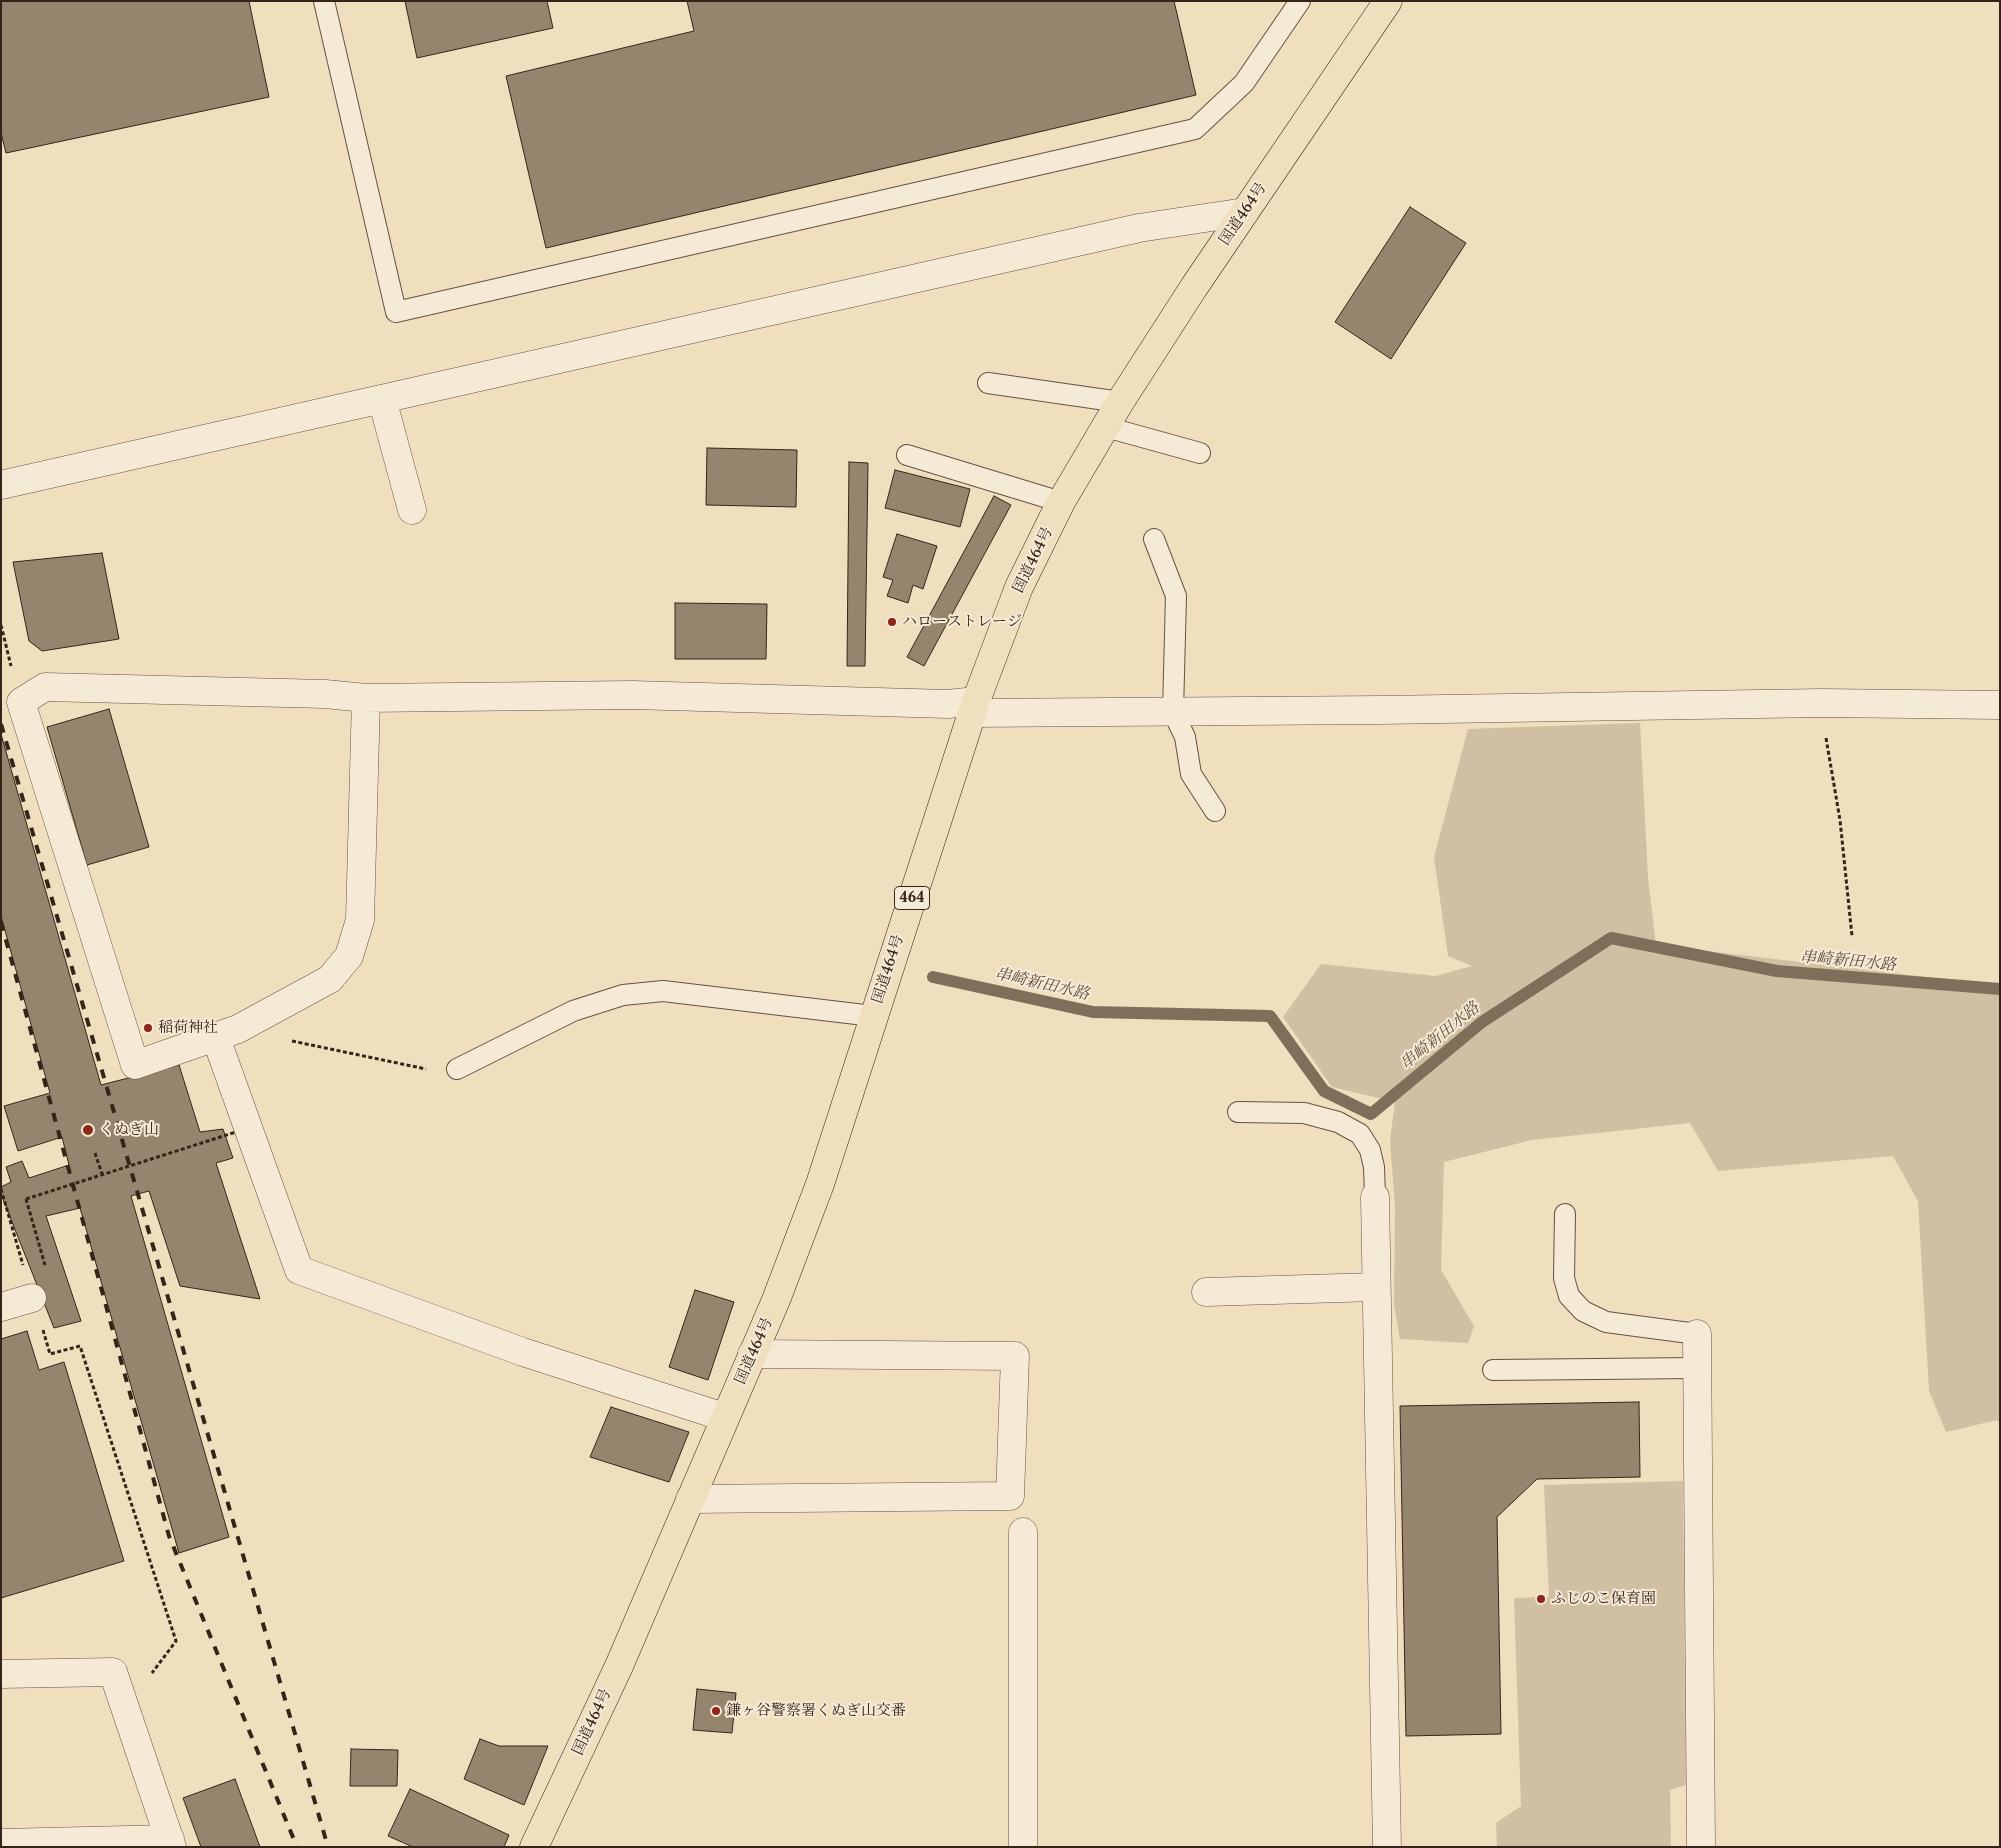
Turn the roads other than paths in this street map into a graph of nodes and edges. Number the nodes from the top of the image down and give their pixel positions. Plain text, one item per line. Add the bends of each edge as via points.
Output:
1 (324, 1) edge
2 (1300, 1) edge
3 (1388, 1) edge
4 (1245, 212) junction
5 (988, 383) dead end
6 (382, 399) junction
7 (1120, 402) junction
8 (1106, 427) junction
9 (1200, 453) dead end
10 (907, 455) dead end
11 (1, 485) edge
12 (1061, 502) junction
13 (412, 510) dead end
14 (1154, 539) dead end
15 (366, 698) junction
16 (2000, 705) edge
17 (974, 707) junction
18 (1173, 712) junction
19 (1215, 811) dead end
20 (873, 1016) junction
21 (227, 1034) junction
22 (457, 1069) road end
23 (1238, 1112) dead end
24 (1375, 1197) joint
25 (1564, 1214) dead end
26 (1376, 1287) junction
27 (1206, 1292) dead end
28 (32, 1298) road end
29 (1, 1307) edge
30 (1697, 1334) joint
31 (752, 1354) junction
32 (1697, 1368) junction
33 (1493, 1370) dead end
34 (724, 1417) junction
35 (690, 1499) junction
36 (1023, 1532) dead end
37 (1, 1674) edge
38 (1, 1843) edge
39 (171, 1843) edge
40 (534, 1847) edge
41 (1023, 1847) edge
42 (1387, 1847) edge
43 (1701, 1847) edge

1 - 2 lane via 396,312 1195,129 1244,83
3 - 4 highway, 国道464号 / 464
4 - 6 street via 1139,228
4 - 7 highway, 国道464号 / 464
5 - 7 lane
6 - 11 street
6 - 13 street
7 - 8 highway, 国道464号 / 464
8 - 9 lane
8 - 12 highway, 国道464号 / 464
10 - 12 lane
12 - 17 highway, 国道464号 / 464 via 1018,586
14 - 18 lane via 1176,596
15 - 17 street via 632,695
15 - 21 street via 360,920 349,956 330,979
15 - 21 street via 325,694 45,687 17,690 135,1065
16 - 18 street via 1820,703
17 - 18 street
17 - 20 highway, 国道464号 / 464
18 - 19 lane via 1185,738 1191,774
20 - 22 lane via 663,991 623,995 573,1011
20 - 31 highway, 国道464号 / 464 via 820,1184
21 - 34 street via 299,1270 523,1352
23 - 24 lane via 1304,1113 1338,1122 1360,1134 1370,1150 1374,1166
24 - 26 street
25 - 30 lane via 1564,1278 1570,1296 1583,1311 1606,1322
26 - 27 street
26 - 42 street
28 - 29 street
30 - 32 street
31 - 34 highway, 国道464号 / 464
31 - 35 street via 1015,1356 1010,1496
32 - 33 lane
32 - 43 street
34 - 35 highway, 国道464号 / 464
35 - 40 highway, 国道464号 / 464 via 619,1666
36 - 41 street
37 - 39 street via 113,1672
38 - 39 street

